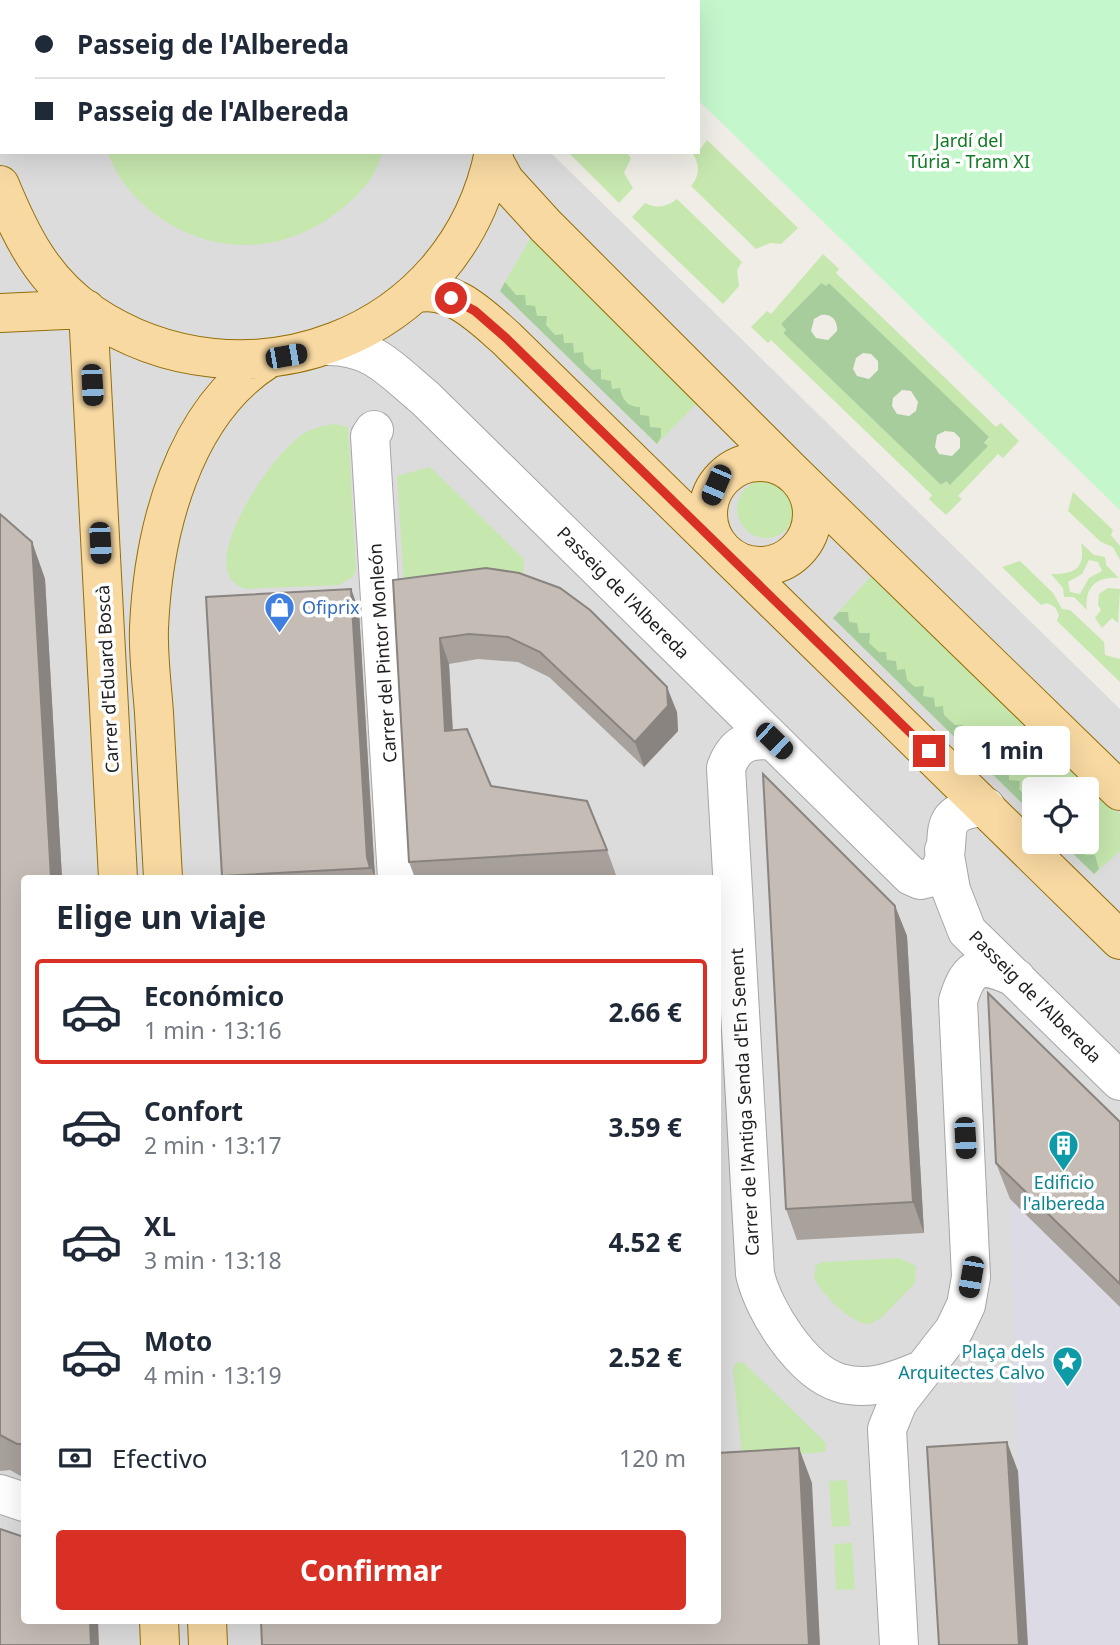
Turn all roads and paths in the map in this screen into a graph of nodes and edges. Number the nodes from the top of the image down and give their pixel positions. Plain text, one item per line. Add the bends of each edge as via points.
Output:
1 (494, 156) edge
2 (0, 185) edge
3 (414, 295) junction
4 (87, 310) junction
5 (0, 313) edge
6 (328, 346) junction
7 (268, 359) junction
8 (374, 430) dead end
9 (793, 473) junction
10 (722, 549) junction
11 (774, 741) junction
12 (1116, 784) edge
13 (986, 807) junction
14 (944, 850) junction
15 (904, 870) junction
16 (118, 875) edge
17 (163, 875) edge
18 (397, 875) edge
19 (726, 910) edge
20 (1120, 940) edge
21 (1016, 978) junction
22 (958, 1001) junction
23 (1120, 1081) edge
24 (919, 1371) junction
25 (0, 1494) edge
26 (21, 1501) edge
27 (159, 1624) edge
28 (207, 1624) edge
29 (160, 1645) edge
30 (208, 1645) edge
31 (899, 1645) edge

1 - 3 main road via 475,211 449,256
1 - 9 main road via 505,181 533,213
2 - 4 main road via 29,249
3 - 6 main road via 385,317
3 - 10 main road via 435,292 475,311
4 - 5 main road
4 - 7 main road via 144,342 190,355
4 - 16 main road, Carrer d'Eduard Boscà
6 - 7 main road
6 - 11 street, Passeig de l'Albereda via 366,351 426,399
7 - 17 main road via 223,398 208,418 190,450 163,525 149,630
8 - 18 street, Carrer del Pintor Monleón via 370,436
9 - 10 main road via 778,464 752,463 728,473 716,485 708,518
9 - 10 main road via 804,486 812,519 798,549 769,565 751,565
9 - 12 main road
10 - 13 main road
11 - 15 street, Passeig de l'Albereda
11 - 19 street, Carrer de l'Antiga Senda d'En Senent via 755,739 741,744 726,768
13 - 14 street via 950,818
13 - 20 main road
14 - 15 street via 936,876 920,880
14 - 21 street, Passeig de l'Albereda via 962,923
15 - 22 street, Passeig de l'Albereda via 925,890 936,911 951,956
19 - 24 street, Carrer de l'Antiga Senda d'En Senent via 760,1295 788,1340 838,1382 870,1386
21 - 22 street, Carrer de l'Antiga Senda d'En Senent via 988,968 972,970
21 - 23 street, Passeig de l'Albereda
22 - 24 street, Carrer de l'Antiga Senda d'En Senent via 971,1277 966,1305 954,1330
24 - 31 street, Carrer de l'Antiga Senda d'En Senent via 887,1429
25 - 26 street
27 - 29 main road
28 - 30 main road

